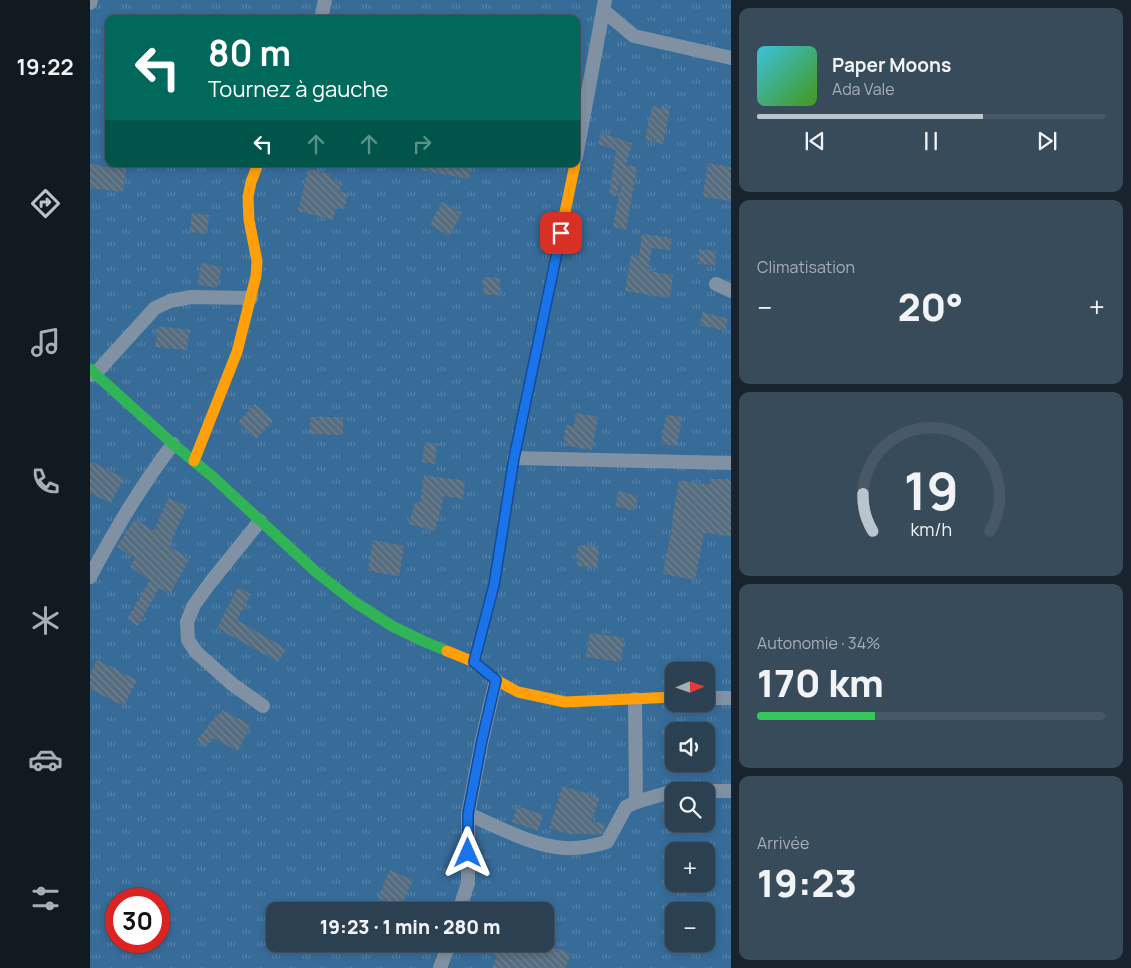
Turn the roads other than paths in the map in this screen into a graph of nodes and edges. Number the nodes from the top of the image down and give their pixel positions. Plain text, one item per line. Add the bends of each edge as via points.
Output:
1 (325, 0) edge
2 (604, 6) edge
3 (322, 15) edge
4 (731, 58) edge
5 (580, 135) edge
6 (257, 167) edge
7 (574, 167) edge
8 (716, 284) dead end
9 (731, 291) edge
10 (251, 298) junction
11 (92, 373) edge
12 (173, 444) junction
13 (514, 458) junction
14 (194, 460) junction
15 (731, 463) edge
16 (260, 521) junction
17 (90, 577) edge
18 (474, 662) junction
19 (496, 680) junction
20 (665, 697) edge
21 (715, 698) edge
22 (731, 698) edge
23 (635, 699) junction
24 (263, 706) dead end
25 (715, 791) edge
26 (731, 791) edge
27 (665, 794) edge
28 (636, 802) junction
29 (468, 814) junction
30 (463, 902) edge
31 (445, 952) edge
32 (440, 968) edge

1 - 3 street
2 - 4 street via 634,36
2 - 5 street
6 - 10 street via 248,197 249,220 258,261
7 - 13 street
8 - 9 street
10 - 11 street via 191,297 155,308
10 - 14 street via 237,352
11 - 12 street
12 - 14 street
12 - 17 street via 119,523
13 - 15 street
13 - 18 street via 496,576
14 - 16 street
16 - 18 street via 316,572 354,601 423,642
16 - 24 street via 194,605 187,622 188,640 196,652
18 - 19 street
19 - 23 street via 518,692 565,702
19 - 29 street
20 - 23 street
21 - 22 street
23 - 28 street
25 - 26 street
27 - 28 street
28 - 29 street via 626,807 607,842 576,848 535,842
29 - 30 street via 468,883
31 - 32 street

